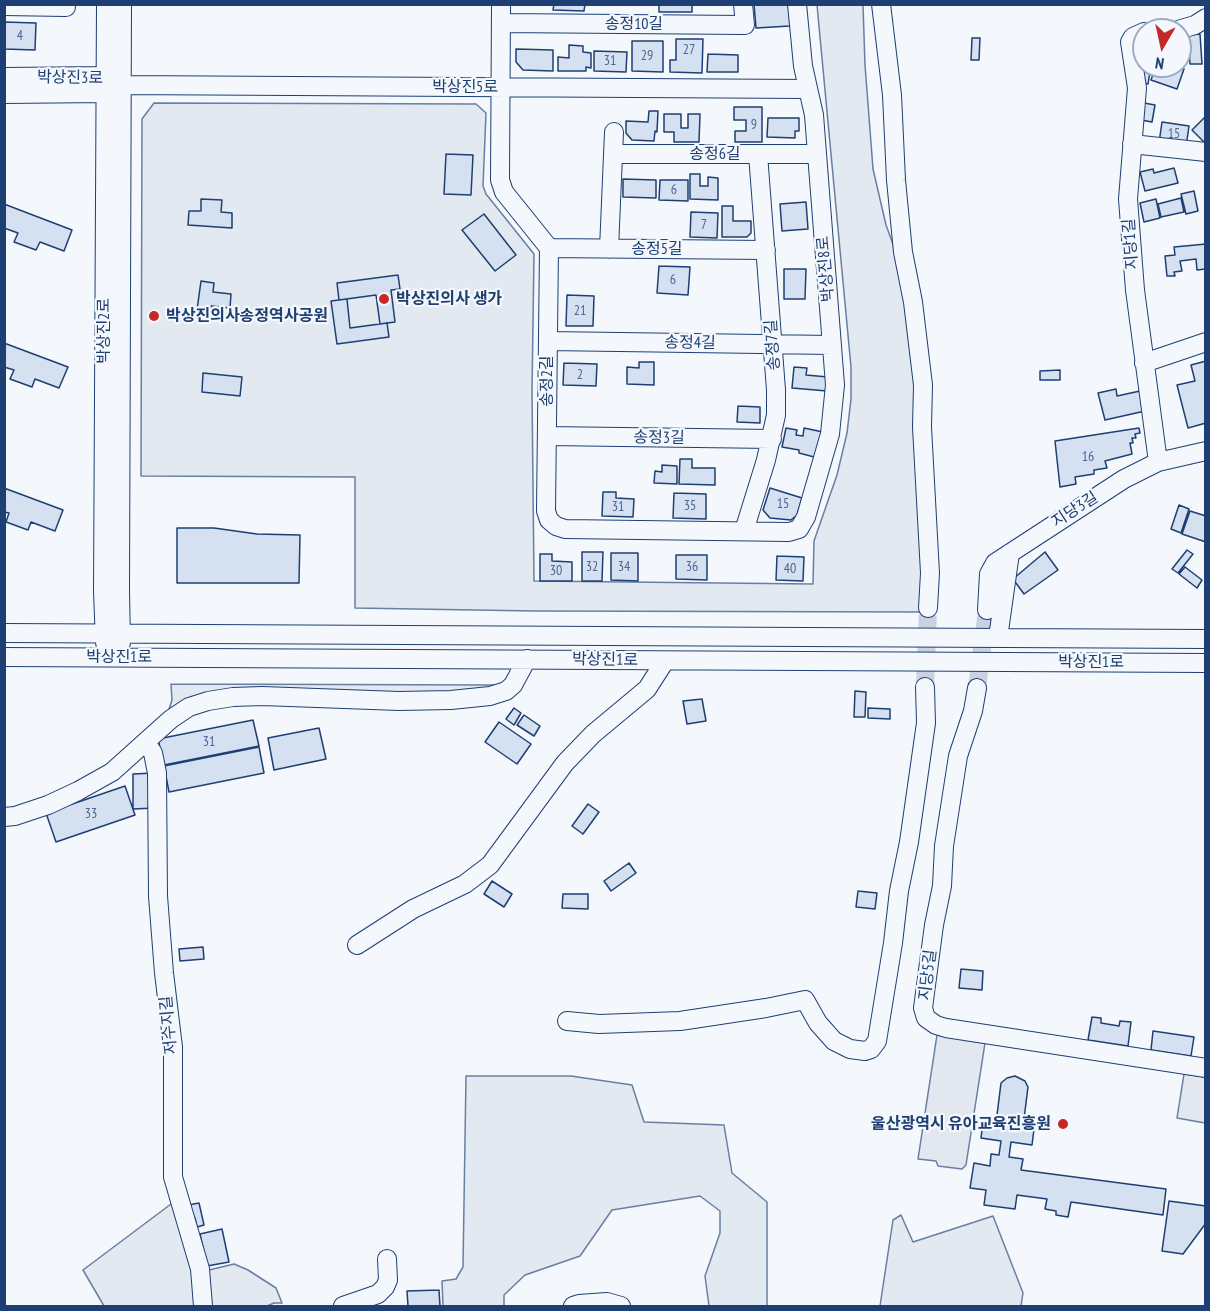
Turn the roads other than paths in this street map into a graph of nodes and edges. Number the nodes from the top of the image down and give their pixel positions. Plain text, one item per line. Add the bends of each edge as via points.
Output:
1 (106, 4) edge
2 (122, 4) edge
3 (501, 4) edge
4 (743, 4) edge
5 (797, 4) edge
6 (881, 4) edge
7 (30, 5) edge
8 (4, 6) edge
9 (66, 7) dead end
10 (1206, 18) edge
11 (501, 23) junction
12 (1192, 25) edge
13 (1132, 39) edge
14 (1132, 55) edge
15 (4, 78) edge
16 (1135, 78) edge
17 (105, 85) junction
18 (122, 85) junction
19 (501, 87) junction
20 (808, 89) junction
21 (4, 94) edge
22 (614, 132) dead end
23 (1132, 144) junction
24 (1206, 152) edge
25 (613, 154) junction
26 (758, 154) junction
27 (817, 154) junction
28 (549, 248) junction
29 (609, 249) junction
30 (766, 249) junction
31 (548, 341) junction
32 (1206, 342) edge
33 (773, 344) junction
34 (832, 345) junction
35 (1144, 363) junction
36 (547, 436) junction
37 (772, 439) junction
38 (1206, 452) edge
39 (1158, 462) junction
40 (799, 529) joint
41 (744, 531) junction
42 (1010, 553) junction
43 (928, 608) tunnel mouth
44 (987, 610) tunnel mouth
45 (4, 633) edge
46 (113, 633) junction
47 (998, 638) junction
48 (1206, 639) edge
49 (4, 657) edge
50 (113, 657) junction
51 (527, 659) junction
52 (665, 661) junction
53 (1206, 663) edge
54 (925, 687) tunnel mouth
55 (977, 688) tunnel mouth
56 (146, 742) junction
57 (4, 817) edge
58 (357, 945) dead end
59 (567, 1021) dead end
60 (1206, 1068) edge
61 (387, 1259) dead end
62 (202, 1306) edge
63 (343, 1306) edge
64 (573, 1306) edge
65 (621, 1306) edge

1 - 17 street, 박상진2로
2 - 18 street, 박상진2로
3 - 11 street
4 - 11 street, 송정10길 via 745,25
5 - 20 street, 박상진8로
6 - 43 street via 903,252 923,385
7 - 8 street
7 - 9 street
10 - 12 street
11 - 19 street
13 - 14 street, 지당1길
15 - 17 street, 박상진3로
16 - 23 street, 지당1길
17 - 18 street, 박상진3로
17 - 21 street, 박상진3로
17 - 46 street, 박상진2로
18 - 19 street, 박상진5로
18 - 46 street, 박상진2로
19 - 20 street, 박상진5로
19 - 28 street via 500,180 504,192
20 - 27 street, 박상진8로
22 - 25 street
23 - 24 street
23 - 35 street, 지당1길 via 1128,199
25 - 26 street, 송정6길
25 - 29 street
26 - 27 street, 송정6길
26 - 30 street, 송정7길
27 - 34 street, 박상진8로
28 - 29 street, 송정5길
28 - 31 street, 송정2길
29 - 30 street, 송정5길
30 - 33 street, 송정7길
31 - 33 street, 송정4길
31 - 36 street, 송정2길
32 - 35 street
33 - 34 street, 송정4길
33 - 37 street, 송정7길 via 777,390
34 - 40 street, 박상진8로 via 835,385 830,434
35 - 39 street, 지당1길
36 - 37 street, 송정3길
36 - 41 street, 송정2길 via 546,510 556,526
37 - 41 street, 송정7길
38 - 39 street, 지당3길
39 - 42 street, 지당3길 via 1124,479
40 - 41 street, 송정2길
42 - 44 street, 지당3길 via 995,563 988,574
42 - 47 street
45 - 46 street, 박상진1로
46 - 47 street, 박상진1로
46 - 50 street, 박상진2로
47 - 48 street, 박상진1로
49 - 50 street, 박상진1로
50 - 51 street, 박상진1로
51 - 52 street, 박상진1로
51 - 56 street via 513,685 490,696 399,701 233,697 189,707
52 - 53 street, 박상진1로
52 - 58 street via 647,689 577,749 490,865 465,884 412,909
54 - 59 street via 926,723 894,943 877,1041 870,1049 850,1049 834,1041 805,1000 680,1021
55 - 60 street, 지당5길 via 958,756 944,846 942,886 923,1008 926,1018 946,1028
56 - 57 street via 112,772 78,791 48,805
56 - 62 street, 저수지길 via 157,773 158,896 173,1047 173,1177 200,1269
61 - 63 street via 385,1287 378,1294
64 - 65 street via 607,1302

